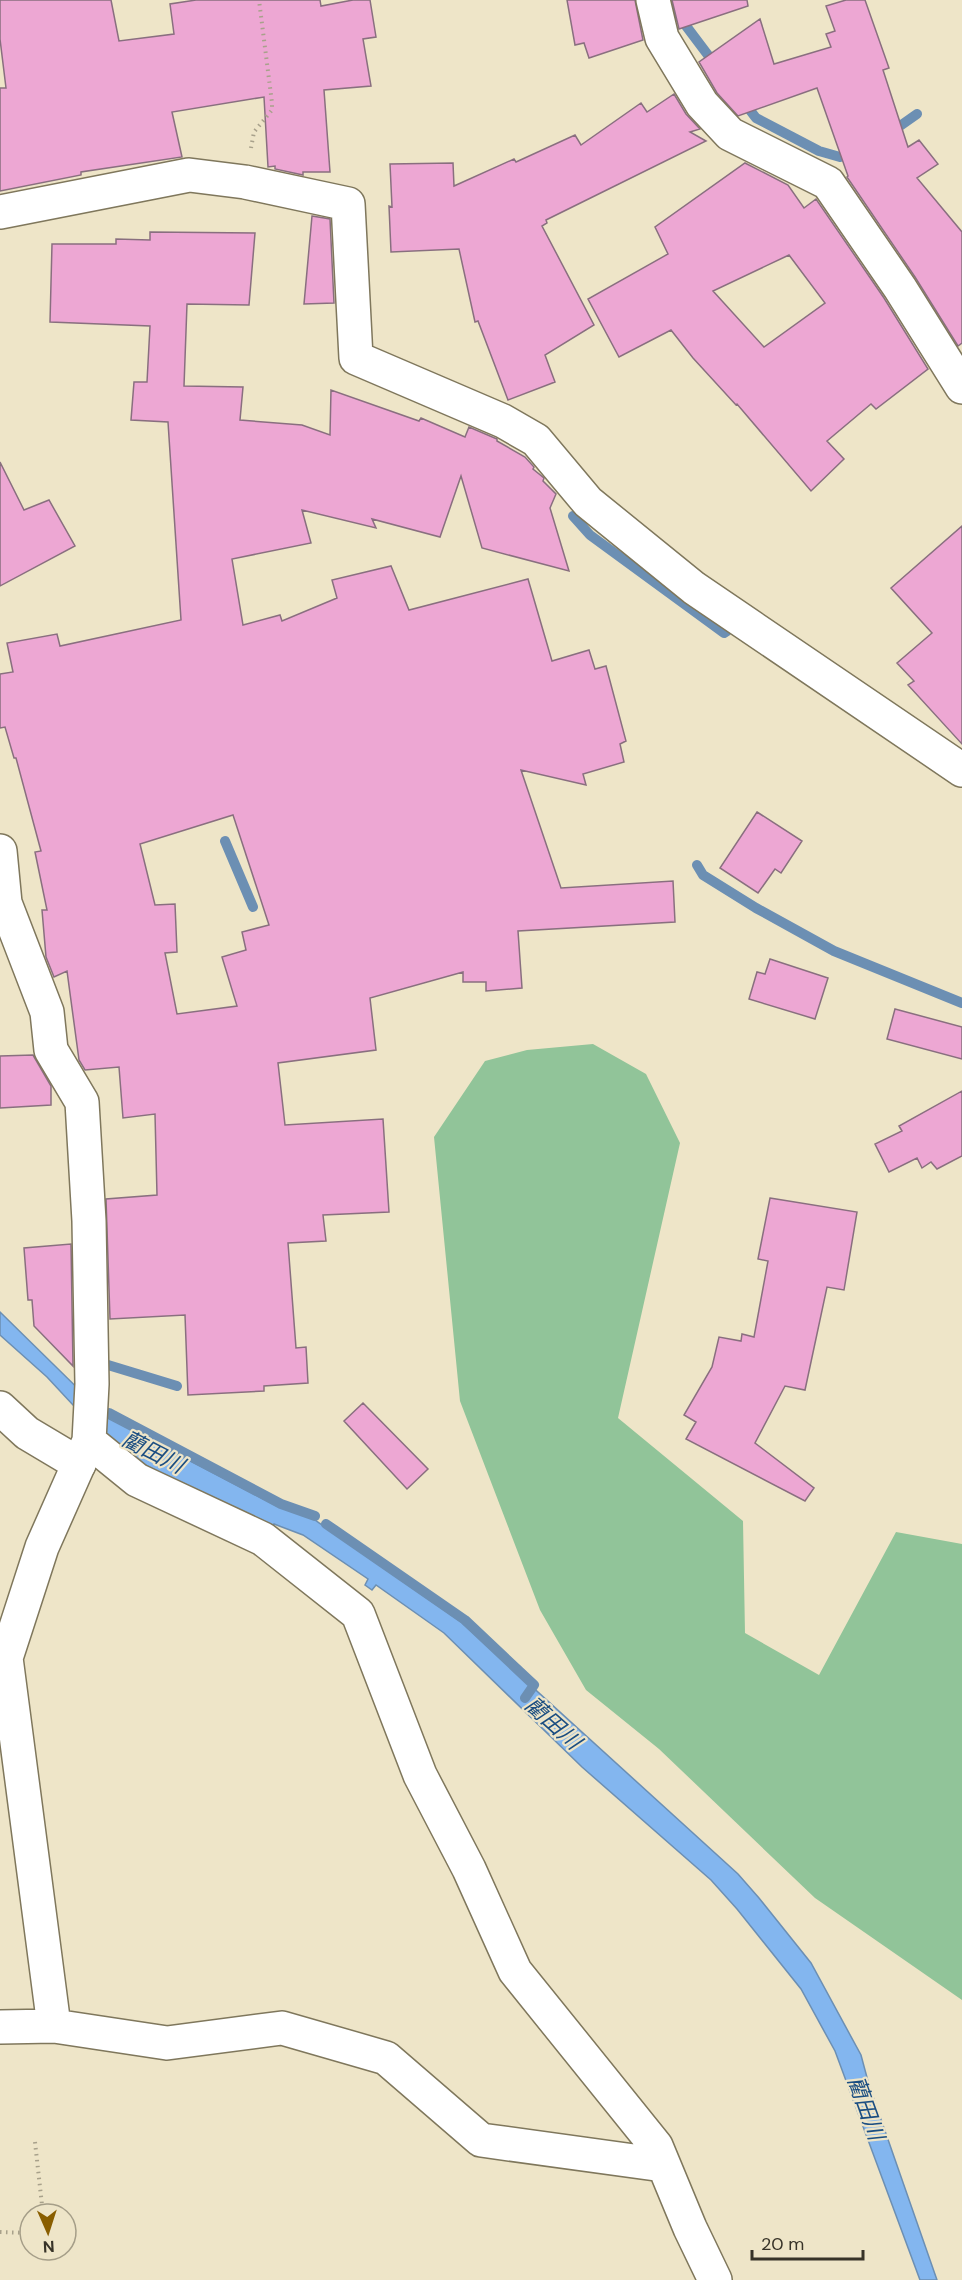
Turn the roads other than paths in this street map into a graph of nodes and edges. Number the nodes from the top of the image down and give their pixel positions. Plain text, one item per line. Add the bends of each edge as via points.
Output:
1 (653, 0) edge
2 (0, 212) edge
3 (962, 387) edge
4 (962, 770) edge
5 (0, 851) edge
6 (0, 1408) edge
7 (84, 1453) junction
8 (54, 2026) junction
9 (0, 2027) edge
10 (663, 2164) junction
11 (715, 2280) edge

1 - 3 street via 662,38 702,104 730,134 828,183
2 - 4 street via 189,175 245,182 348,204 356,358 503,421 536,440 588,502 694,588
5 - 7 street via 5,903 47,1012 51,1050 82,1102 92,1384
6 - 7 street via 27,1433
7 - 8 street via 42,1547 6,1658
7 - 10 street via 263,1539 358,1614 420,1775 469,1869 515,1971 656,2146
8 - 9 street
8 - 10 street via 167,2043 282,2028 386,2058 481,2140
10 - 11 street

